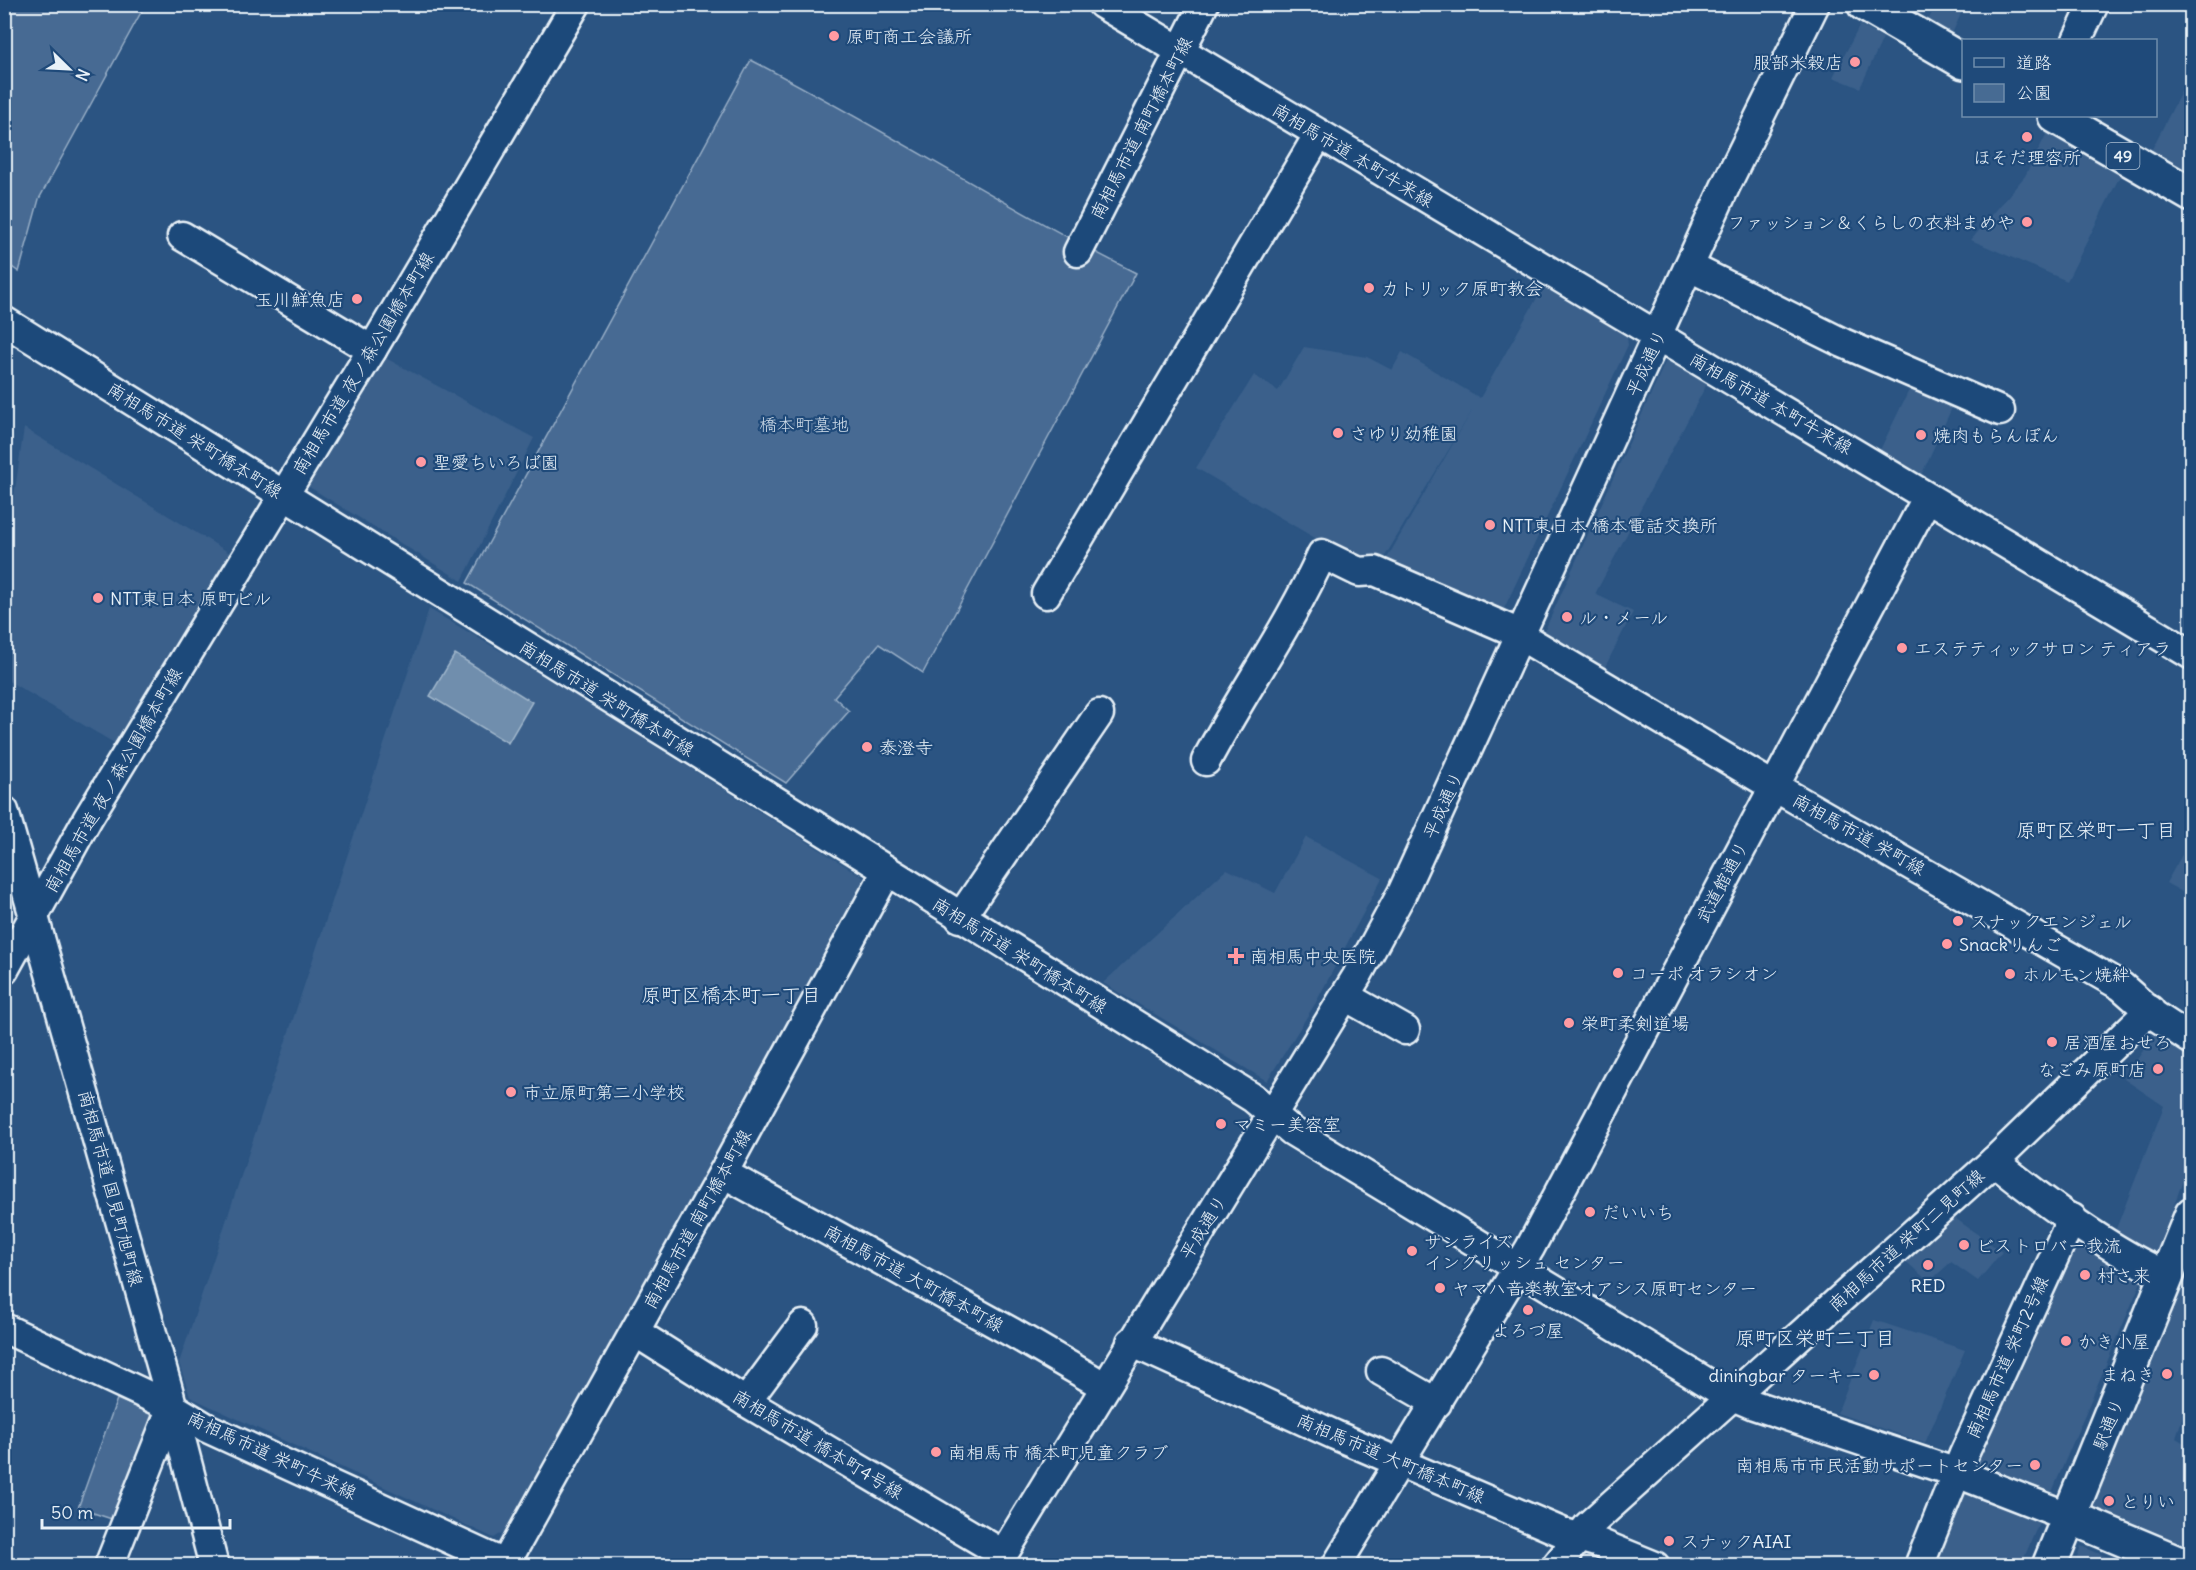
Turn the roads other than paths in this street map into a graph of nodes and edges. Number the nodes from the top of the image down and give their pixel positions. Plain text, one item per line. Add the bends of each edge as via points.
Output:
1 (576, 4) edge
2 (1102, 4) edge
3 (1204, 4) edge
4 (1815, 4) edge
5 (1864, 4) edge
6 (2094, 4) edge
7 (2077, 39) edge
8 (1180, 53) junction
9 (1962, 61) edge
10 (2057, 117) edge
11 (1319, 134) junction
12 (2192, 195) edge
13 (182, 236) dead end
14 (1078, 252) dead end
15 (1689, 267) junction
16 (4, 321) edge
17 (1647, 329) junction
18 (372, 350) junction
19 (2000, 411) dead end
20 (284, 496) junction
21 (1927, 498) junction
22 (1046, 594) dead end
23 (1521, 637) junction
24 (2192, 655) edge
25 (1099, 714) dead end
26 (1206, 761) dead end
27 (1773, 786) junction
28 (4, 811) edge
29 (886, 873) junction
30 (35, 914) junction
31 (960, 918) junction
32 (4, 970) edge
33 (1345, 996) junction
34 (2150, 1010) junction
35 (1405, 1030) dead end
36 (2192, 1040) edge
37 (1272, 1116) junction
38 (1994, 1161) junction
39 (723, 1173) junction
40 (2192, 1214) edge
41 (2072, 1218) junction
42 (2179, 1265) edge
43 (1518, 1267) junction
44 (803, 1325) dead end
45 (4, 1328) edge
46 (635, 1332) junction
47 (1131, 1342) junction
48 (1381, 1371) dead end
49 (1104, 1386) junction
50 (1731, 1396) junction
51 (746, 1402) junction
52 (1437, 1403) junction
53 (172, 1407) junction
54 (1401, 1462) junction
55 (1957, 1473) junction
56 (2070, 1517) junction
57 (1578, 1537) junction
58 (1000, 1560) edge
59 (1559, 1564) edge
60 (506, 1565) edge
61 (109, 1566) edge
62 (214, 1566) edge
63 (1336, 1566) edge
64 (1655, 1566) edge
65 (1919, 1566) edge
66 (2049, 1566) edge
67 (2187, 1566) edge

1 - 18 street, 南相馬市道 夜ノ森公園橋本町線
2 - 8 street, 南相馬市道 本町牛来線
3 - 8 street, 南相馬市道 南町橋本町線
4 - 15 street, 平成通り
5 - 9 main road
6 - 7 street
8 - 11 street, 南相馬市道 本町牛来線
8 - 14 street, 南相馬市道 南町橋本町線
10 - 12 main road, 49
11 - 17 street, 南相馬市道 本町牛来線
11 - 22 street
13 - 18 street
15 - 17 street, 平成通り
15 - 19 street via 1843,343
16 - 20 street, 南相馬市道 栄町橋本町線
17 - 21 street, 南相馬市道 本町牛来線
17 - 23 street, 平成通り
18 - 20 street, 南相馬市道 夜ノ森公園橋本町線
20 - 29 street, 南相馬市道 栄町橋本町線
20 - 30 street, 南相馬市道 夜ノ森公園橋本町線 via 88,818
21 - 24 street, 南相馬市道 本町牛来線
21 - 27 street, 武道館通り
23 - 26 street, 南相馬市道 栄町線 via 1376,571 1359,572 1322,554
23 - 27 street, 南相馬市道 栄町線
23 - 33 street, 平成通り via 1407,883
25 - 31 street
27 - 34 street, 南相馬市道 栄町線 via 2036,935 2133,994
27 - 43 street, 武道館通り
28 - 30 street, 南相馬市道 国見町旭町線
29 - 31 street, 南相馬市道 栄町橋本町線
29 - 39 street, 南相馬市道 南町橋本町線
30 - 32 street, 南相馬市道 夜ノ森公園橋本町線
30 - 53 street, 南相馬市道 国見町旭町線
31 - 37 street, 南相馬市道 栄町橋本町線 via 1253,1098
33 - 35 street
33 - 37 street, 平成通り
34 - 36 street, 南相馬市道 栄町線
34 - 38 street, 南相馬市道 栄町二見町線
37 - 43 street, 南相馬市道 栄町橋本町線
37 - 47 street, 平成通り
38 - 41 street
38 - 50 street, 南相馬市道 栄町二見町線
39 - 46 street, 南相馬市道 南町橋本町線
39 - 49 street, 南相馬市道 大町橋本町線
40 - 42 main road, 駅通り
41 - 42 street via 2142,1264
41 - 55 street, 南相馬市道 栄町2号線
42 - 56 main road, 駅通り
43 - 50 street, 南相馬市道 栄町橋本町線
43 - 52 street, 武道館通り
44 - 51 street
45 - 53 street, 南相馬市道 栄町牛来線
46 - 51 street, 南相馬市道 橋本町4号線
46 - 60 street, 南相馬市道 南町橋本町線
47 - 49 street, 平成通り
47 - 54 street, 南相馬市道 大町橋本町線
48 - 52 street
49 - 58 street, 平成通り
50 - 55 street, 南相馬市道 栄町橋本町線
50 - 57 street, 南相馬市道 栄町二見町線
51 - 58 street, 南相馬市道 橋本町4号線
52 - 54 street, 武道館通り
53 - 60 street, 南相馬市道 栄町牛来線 via 207,1428
53 - 61 street
53 - 62 street, 南相馬市道 国見町旭町線
54 - 57 street, 南相馬市道 大町橋本町線
54 - 63 street, 武道館通り
55 - 56 street, 南相馬市道 栄町橋本町線
55 - 65 street, 南相馬市道 栄町2号線
56 - 66 main road, 駅通り
56 - 67 main road
57 - 59 street, 南相馬市道 栄町二見町線
57 - 64 street, 南相馬市道 大町橋本町線

